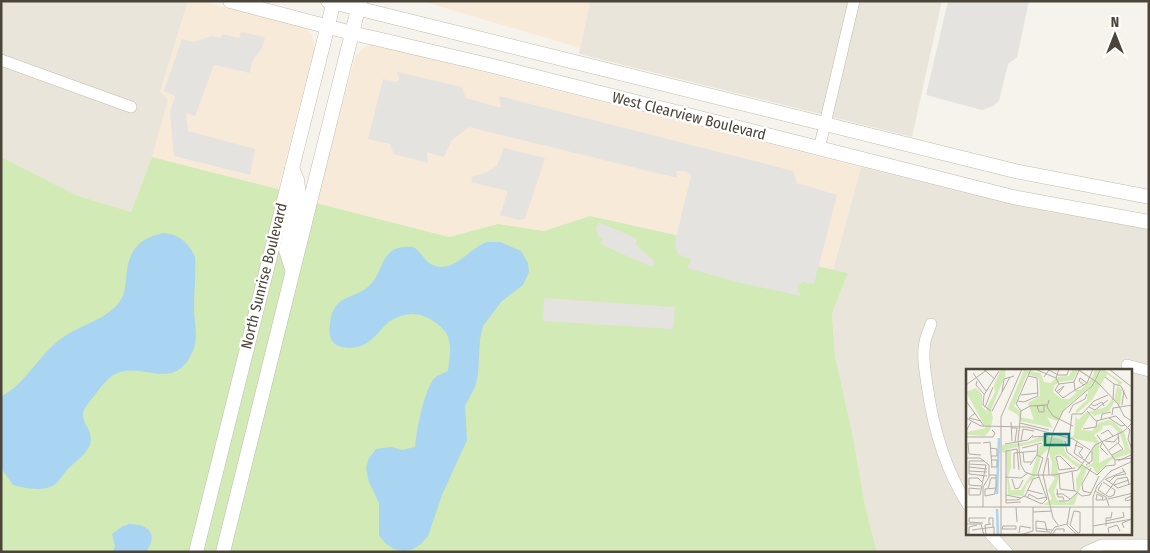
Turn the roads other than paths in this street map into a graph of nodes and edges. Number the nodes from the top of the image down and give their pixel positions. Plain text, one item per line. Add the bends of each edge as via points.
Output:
1 (230, 1) edge
2 (854, 1) edge
3 (332, 2) edge
4 (359, 5) edge
5 (327, 27) junction
6 (352, 33) junction
7 (1, 60) edge
8 (131, 107) dead end
9 (824, 125) junction
10 (819, 149) junction
11 (1149, 197) edge
12 (298, 198) junction
13 (1149, 222) edge
14 (931, 324) dead end
15 (1127, 365) dead end
16 (1149, 371) edge
17 (966, 501) edge
18 (992, 536) edge
19 (1149, 545) edge
20 (196, 552) edge
21 (222, 552) edge
22 (1007, 552) edge
23 (1086, 552) edge

1 - 5 street, West Clearview Boulevard
2 - 9 street
3 - 4 street, West Clearview Boulevard
3 - 5 street, North Sunrise Boulevard
4 - 6 street, North Sunrise Boulevard
4 - 9 street, West Clearview Boulevard
5 - 6 street, West Clearview Boulevard
5 - 12 street, North Sunrise Boulevard via 292,168
6 - 10 street, West Clearview Boulevard
6 - 12 street, North Sunrise Boulevard
7 - 8 street
9 - 10 street
9 - 11 street, West Clearview Boulevard via 1015,171
10 - 13 street, West Clearview Boulevard via 1013,197
12 - 20 street, North Sunrise Boulevard via 273,242
12 - 21 street, North Sunrise Boulevard via 293,270
14 - 17 street via 923,362 929,401 939,446 954,484
15 - 16 street
18 - 22 street
19 - 23 street via 1102,545

